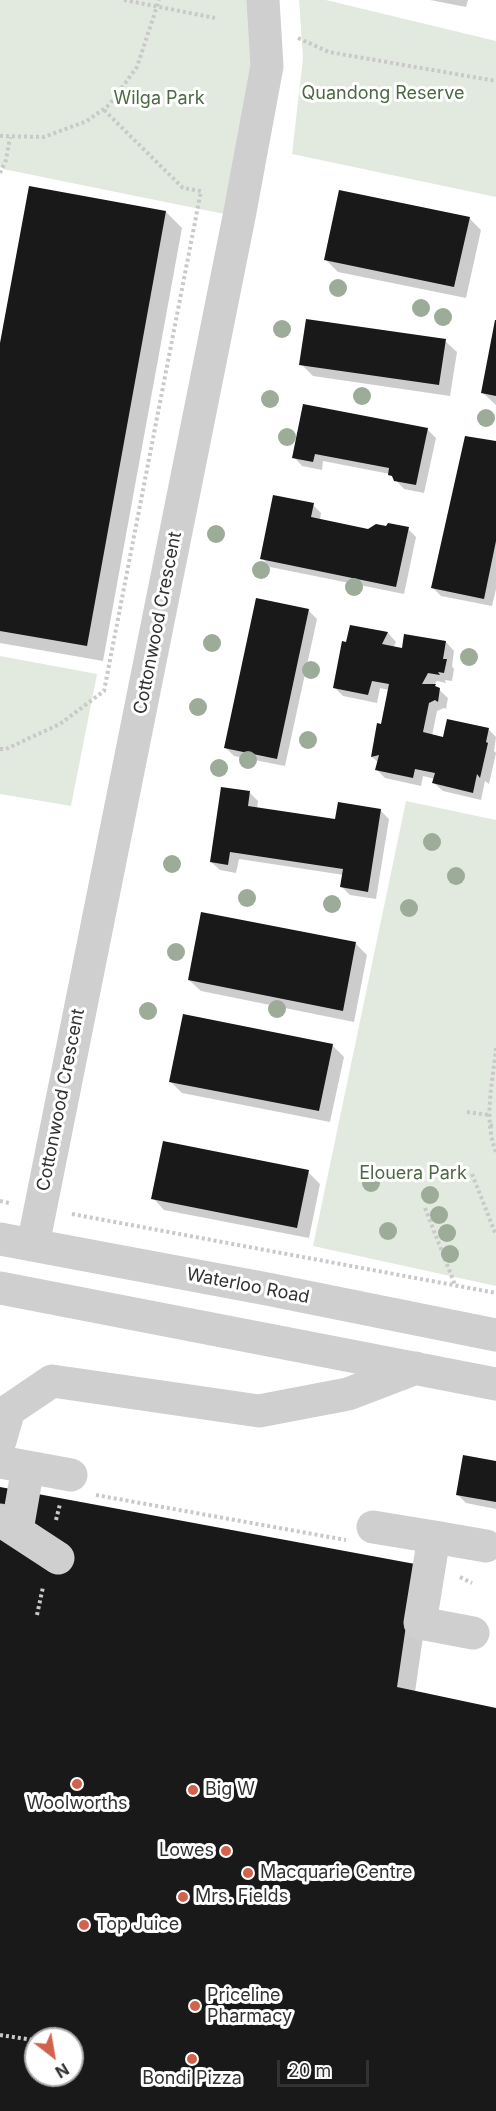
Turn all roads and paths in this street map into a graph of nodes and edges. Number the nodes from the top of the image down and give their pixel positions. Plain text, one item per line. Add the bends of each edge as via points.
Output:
1 (124, 0) edge
2 (159, 0) edge
3 (158, 7) junction
4 (263, 12) edge
5 (215, 18) dead end
6 (496, 81) edge
7 (103, 109) junction
8 (0, 136) edge
9 (10, 137) junction
10 (0, 173) edge
11 (0, 749) edge
12 (496, 1048) edge
13 (467, 1112) dead end
14 (489, 1115) junction
15 (496, 1125) edge
16 (490, 1126) junction
17 (496, 1152) edge
18 (472, 1174) dead end
19 (425, 1208) dead end
20 (74, 1215) dead end
21 (496, 1235) edge
22 (0, 1239) edge
23 (33, 1245) junction
24 (455, 1285) junction
25 (9, 1292) edge
26 (496, 1293) edge
27 (496, 1335) edge
28 (416, 1368) junction
29 (496, 1384) edge
30 (0, 1441) edge
31 (14, 1465) edge
32 (72, 1489) junction
33 (8, 1525) edge
34 (364, 1534) joint
35 (486, 1546) dead end
36 (432, 1549) junction
37 (54, 1555) joint
38 (472, 1583) dead end
39 (472, 1633) dead end
40 (0, 2035) edge
41 (24, 2039) edge

1 - 3 path
2 - 3 path
3 - 5 path
3 - 7 path via 137,67
4 - 6 path via 329,52
4 - 23 street, Cottonwood Crescent via 267,66 239,217
7 - 9 path via 87,121 44,137
7 - 11 path via 183,188 201,191 104,691 60,724
8 - 9 path
9 - 10 path
12 - 14 path
13 - 14 path
14 - 16 path
15 - 16 path
16 - 17 path
18 - 21 path
19 - 24 path
20 - 24 path
22 - 23 street, Waterloo Road
23 - 27 street, Waterloo Road
24 - 26 path
25 - 28 street
28 - 29 street
28 - 30 street via 348,1394 259,1411 52,1381 9,1410
31 - 32 street
31 - 33 street
32 - 34 path
32 - 37 path
33 - 37 street
34 - 36 street
35 - 36 street
36 - 38 path
36 - 39 street via 420,1623
40 - 41 path

